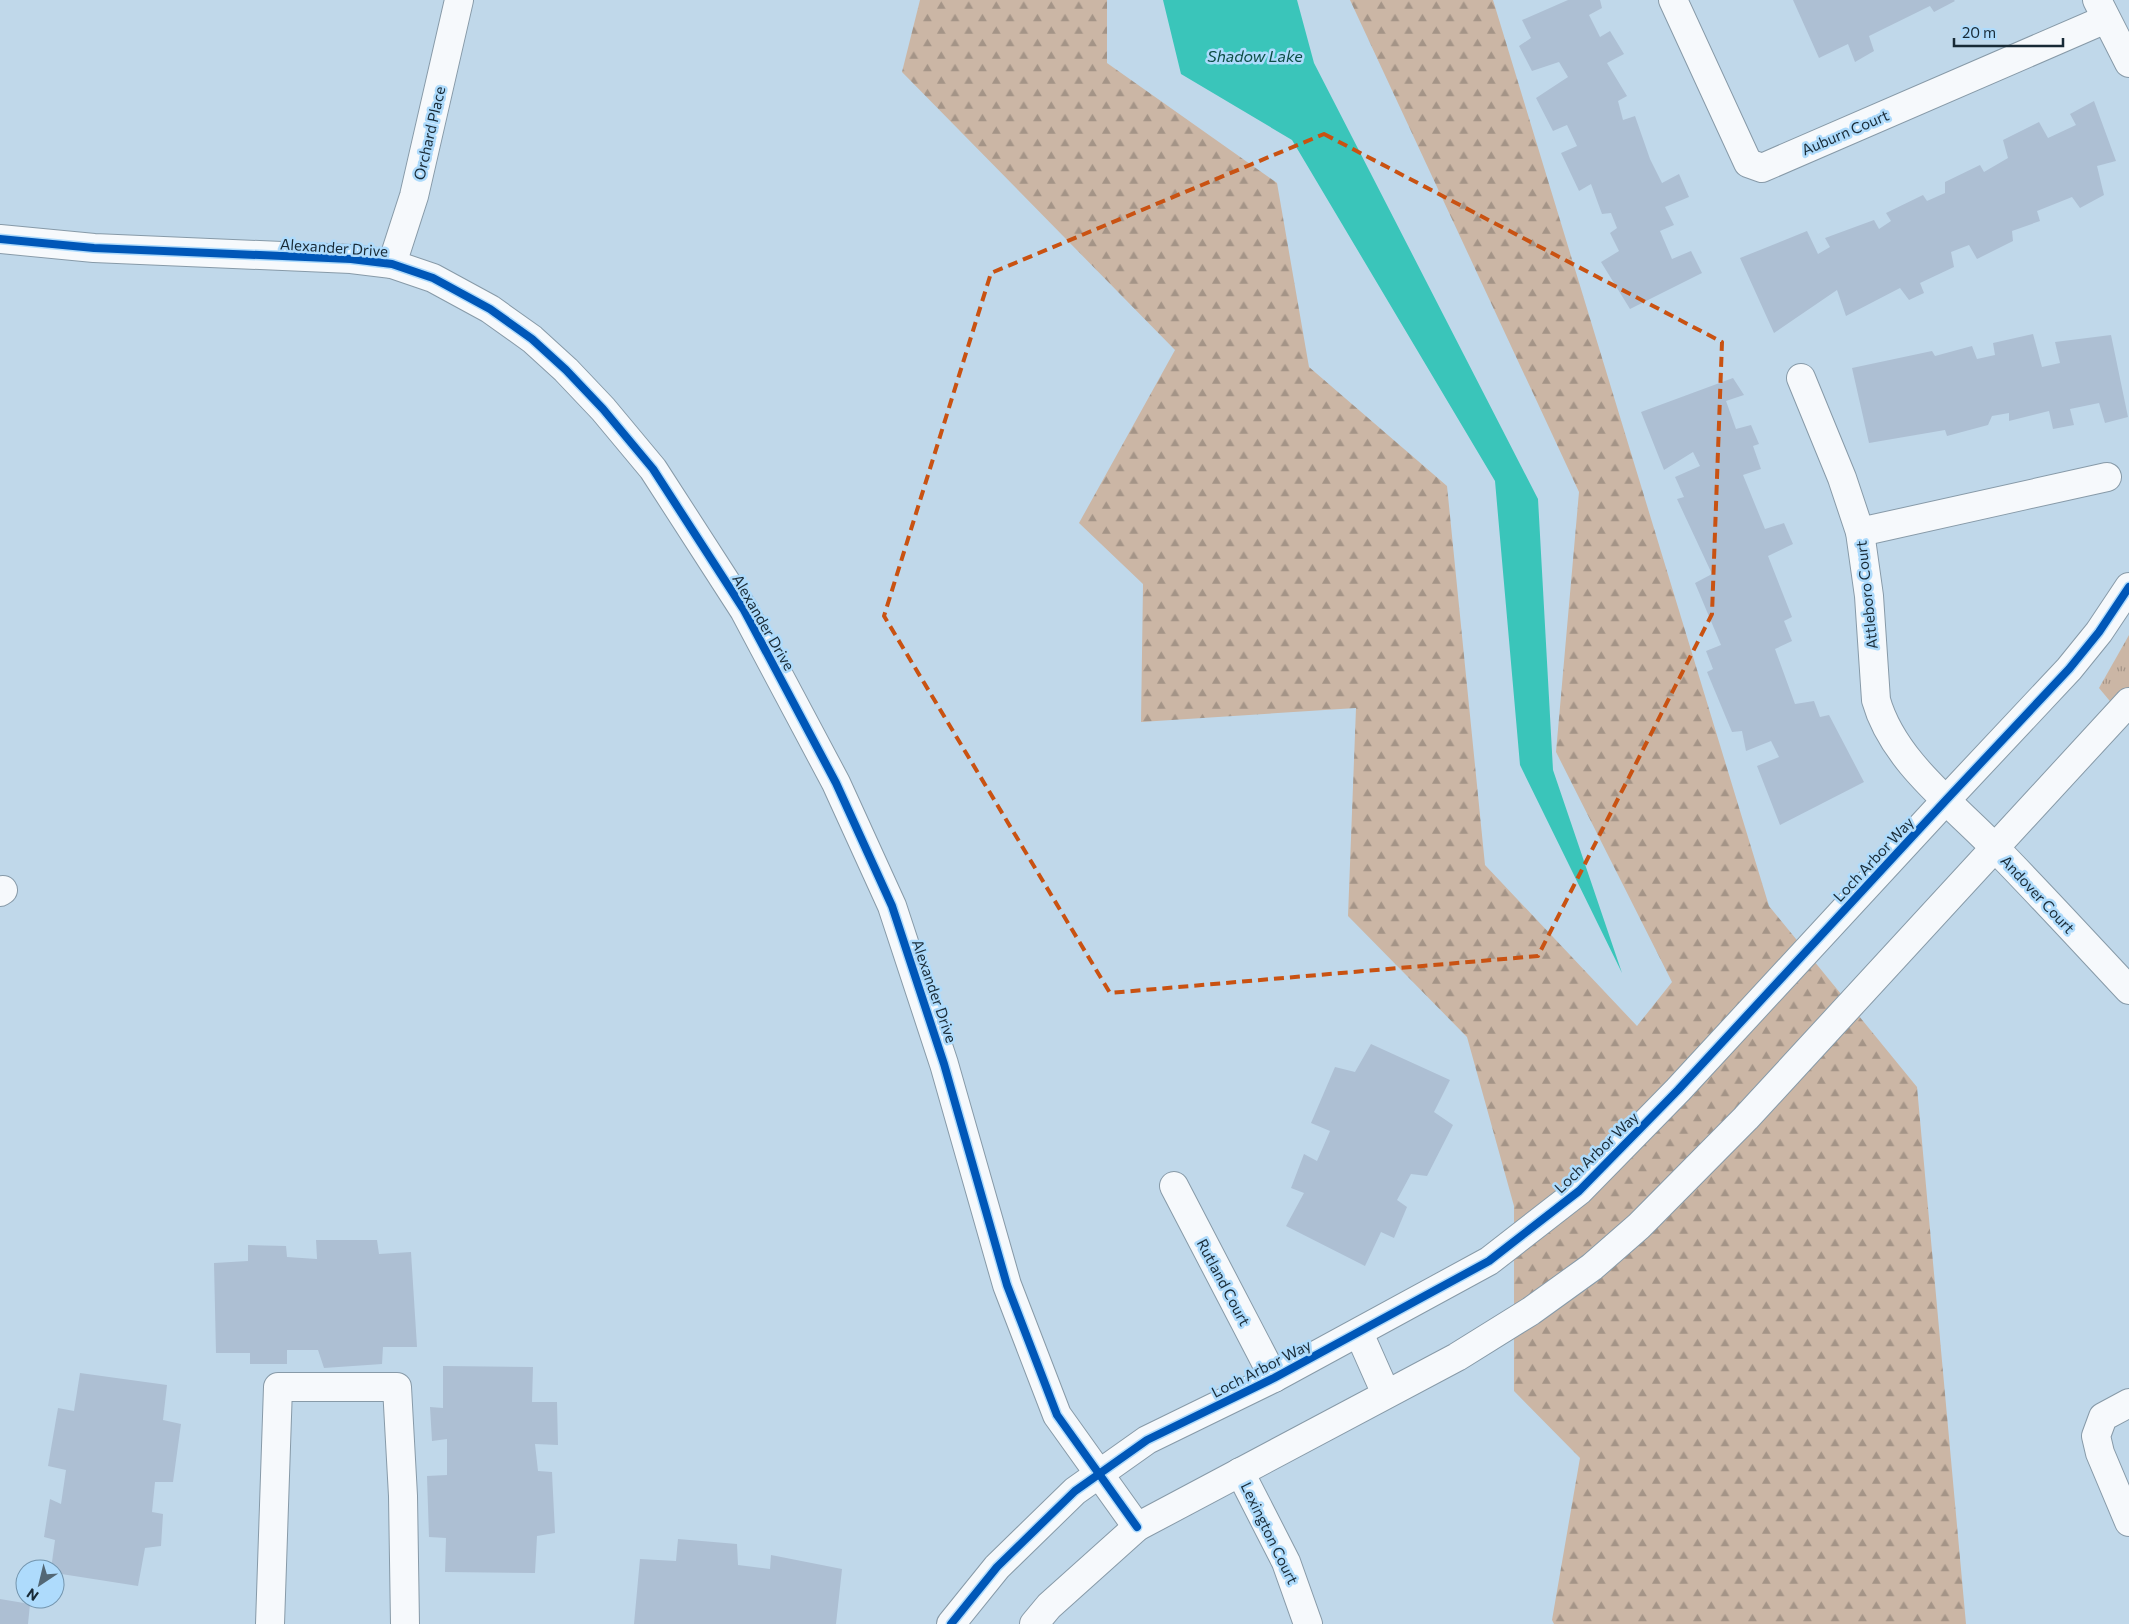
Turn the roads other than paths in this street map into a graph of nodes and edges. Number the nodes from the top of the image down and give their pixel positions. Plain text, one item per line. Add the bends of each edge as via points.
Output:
1 (459, 0) edge
2 (1673, 0) edge
3 (2102, 10) edge
4 (2129, 63) edge
5 (0, 239) edge
6 (392, 264) junction
7 (1802, 378) dead end
8 (2107, 477) dead end
9 (1860, 532) junction
10 (2129, 587) edge
11 (2129, 702) edge
12 (1947, 799) junction
13 (1995, 848) junction
14 (2129, 990) edge
15 (1174, 1186) dead end
16 (1359, 1332) junction
17 (1274, 1378) junction
18 (1386, 1394) junction
19 (2129, 1403) edge
20 (1240, 1472) junction
21 (1098, 1474) junction
22 (2129, 1522) edge
23 (1137, 1527) junction
24 (270, 1624) edge
25 (406, 1624) edge
26 (951, 1624) edge
27 (1034, 1624) edge
28 (1308, 1624) edge

1 - 6 street, Orchard Place via 414,196
2 - 3 street, Auburn Court via 1748,163 1762,168
3 - 4 street
5 - 6 street, Alexander Drive via 94,248 351,259
6 - 21 street, Alexander Drive via 433,278 490,309 566,370 653,469 744,610 836,783 892,906 944,1064 1007,1285 1057,1415
7 - 9 street, Attleboro Court
8 - 9 street
9 - 12 street, Attleboro Court via 1880,714 1892,738 1920,775
10 - 12 street, Loch Arbor Way via 2069,670
11 - 13 street
12 - 13 street, Andover Court
12 - 16 street, Loch Arbor Way via 1678,1090 1579,1191 1489,1261
13 - 14 street, Andover Court
13 - 18 street via 1746,1118 1639,1226 1592,1267 1531,1311
15 - 17 street, Rutland Court
16 - 17 street, Loch Arbor Way
16 - 18 street
17 - 21 street, Loch Arbor Way via 1147,1440
18 - 20 street
19 - 22 street via 2103,1417 2096,1436
20 - 23 street
20 - 28 street, Lexington Court via 1286,1562
21 - 23 street, Alexander Drive
21 - 26 street, Loch Arbor Way via 1075,1491 997,1567
23 - 27 street via 1049,1606
24 - 25 street via 278,1387 398,1387

